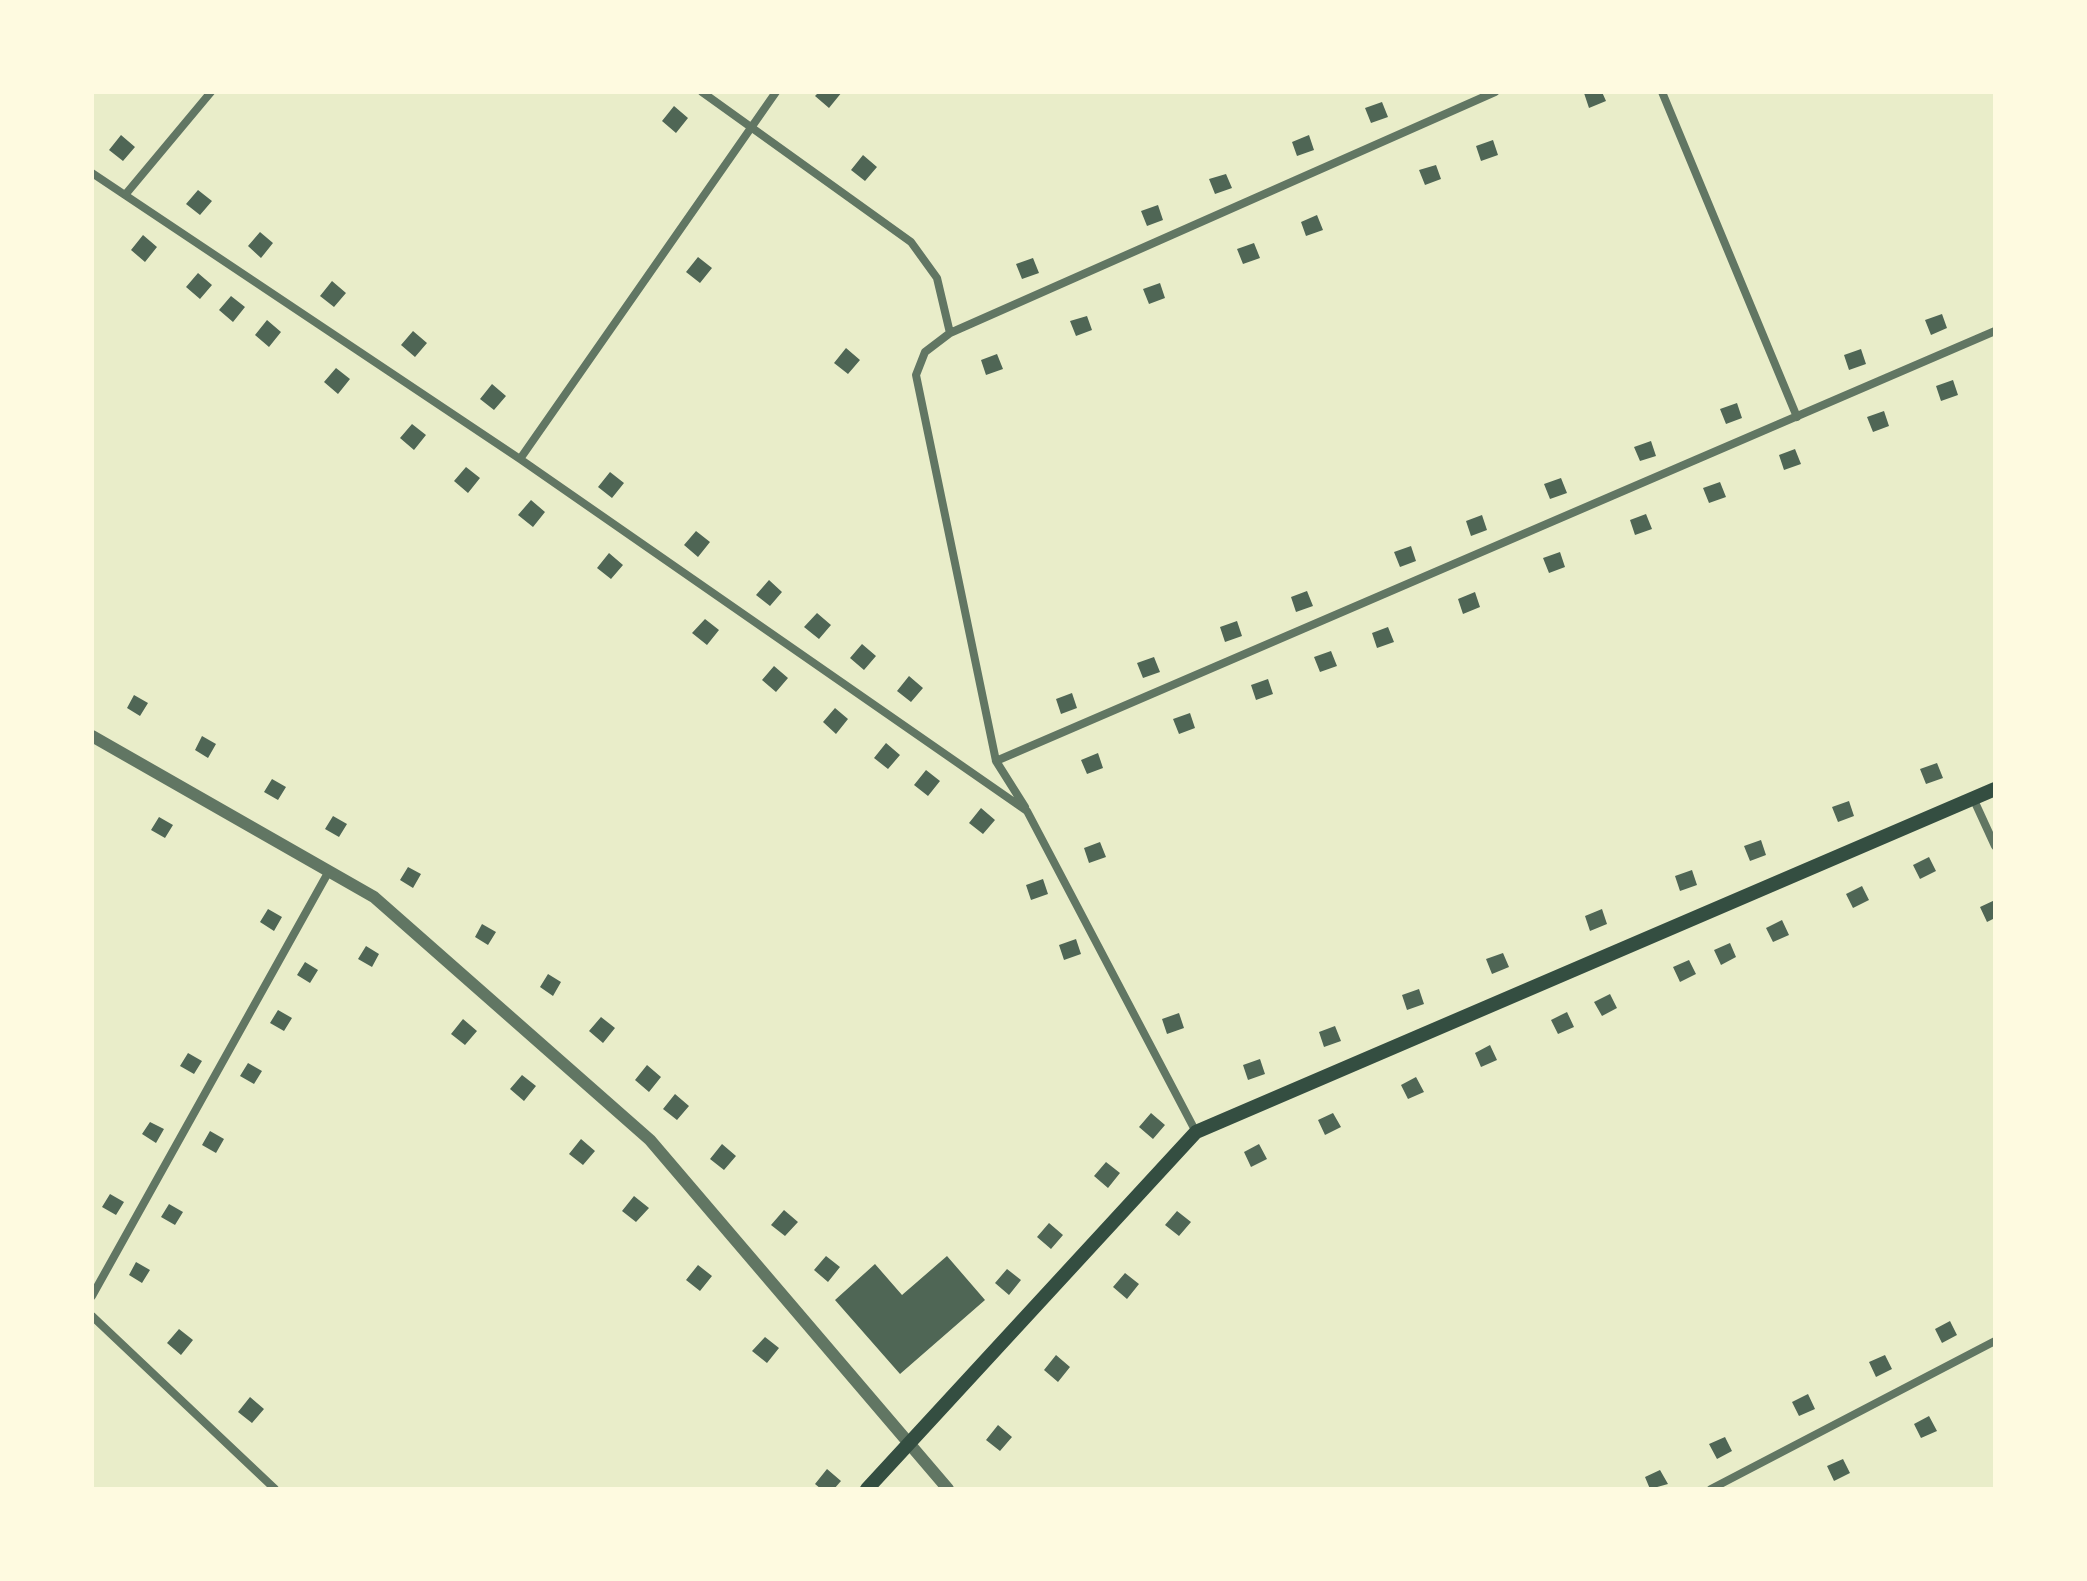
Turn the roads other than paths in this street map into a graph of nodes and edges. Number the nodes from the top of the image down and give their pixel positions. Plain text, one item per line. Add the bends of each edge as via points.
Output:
1 (211, 92) edge
2 (702, 92) edge
3 (776, 92) edge
4 (1495, 92) edge
5 (1662, 92) edge
6 (749, 126) junction
7 (92, 173) edge
8 (125, 195) junction
9 (1995, 331) edge
10 (950, 333) junction
11 (1797, 417) junction
12 (520, 459) junction
13 (92, 736) edge
14 (996, 761) junction
15 (1995, 789) edge
16 (1973, 798) junction
17 (1027, 811) junction
18 (1995, 846) edge
19 (329, 871) junction
20 (1196, 1132) junction
21 (92, 1296) edge
22 (92, 1316) edge
23 (1995, 1341) edge
24 (911, 1442) junction
25 (275, 1489) edge
26 (867, 1489) edge
27 (948, 1489) edge
28 (1711, 1489) edge

1 - 8 street
2 - 6 street
3 - 6 street
4 - 10 street
5 - 11 street
6 - 10 street via 911,242 937,278
6 - 12 street
7 - 8 street
8 - 12 street
9 - 11 street
10 - 14 street via 925,352 916,375
11 - 14 street
12 - 17 street
13 - 19 street
14 - 17 street
15 - 16 main road
16 - 18 street
16 - 20 main road
17 - 20 street
19 - 21 street
19 - 24 street via 374,897 650,1140
20 - 24 main road
22 - 25 street
23 - 28 street
24 - 26 main road
24 - 27 street

